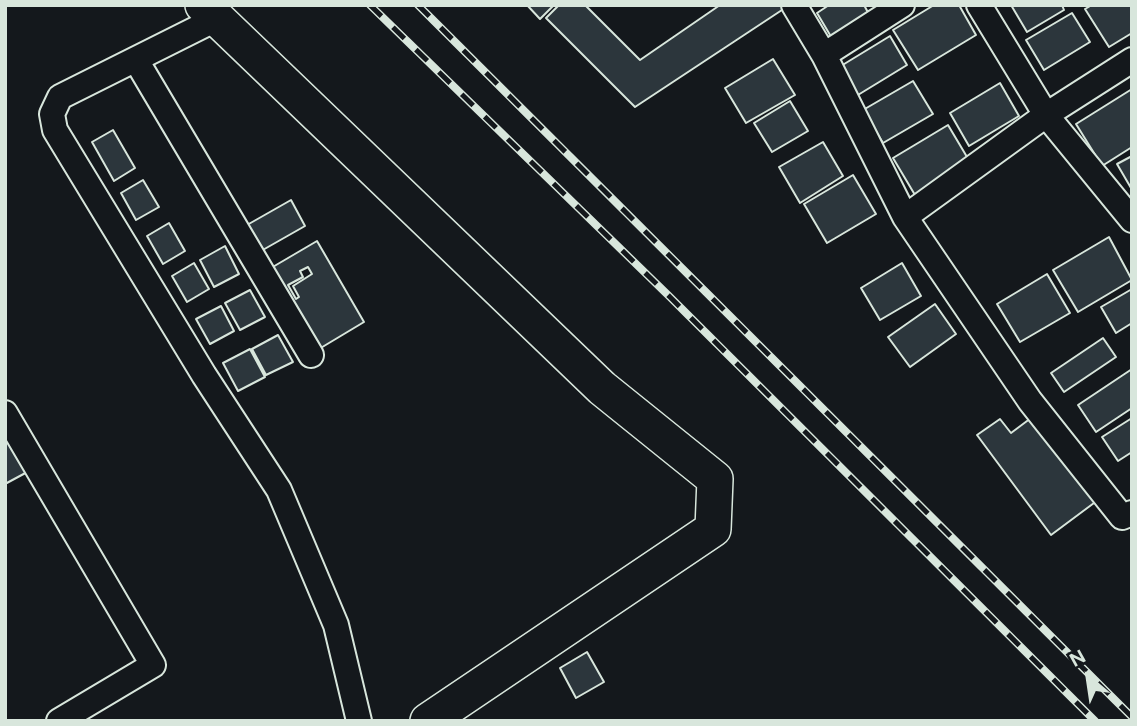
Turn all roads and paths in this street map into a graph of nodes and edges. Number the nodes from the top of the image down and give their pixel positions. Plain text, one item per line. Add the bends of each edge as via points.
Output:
1 (794, 5) edge
2 (902, 5) edge
3 (979, 5) edge
4 (210, 12) edge
5 (824, 55) junction
6 (136, 60) junction
7 (1132, 60) edge
8 (1046, 115) junction
9 (905, 217) junction
10 (1132, 220) edge
11 (312, 355) dead end
12 (5, 413) edge
13 (1132, 513) edge
14 (59, 721) edge
15 (359, 721) edge
16 (428, 721) edge

1 - 5 street
2 - 5 street
3 - 8 street
4 - 6 street
4 - 16 street via 602,388 715,479 712,529
5 - 9 street
6 - 11 street
6 - 15 street via 60,97 52,114 55,130 279,490 336,625
7 - 8 street
8 - 9 street
8 - 10 street
9 - 13 street via 1030,401 1122,517
12 - 14 street via 153,665

